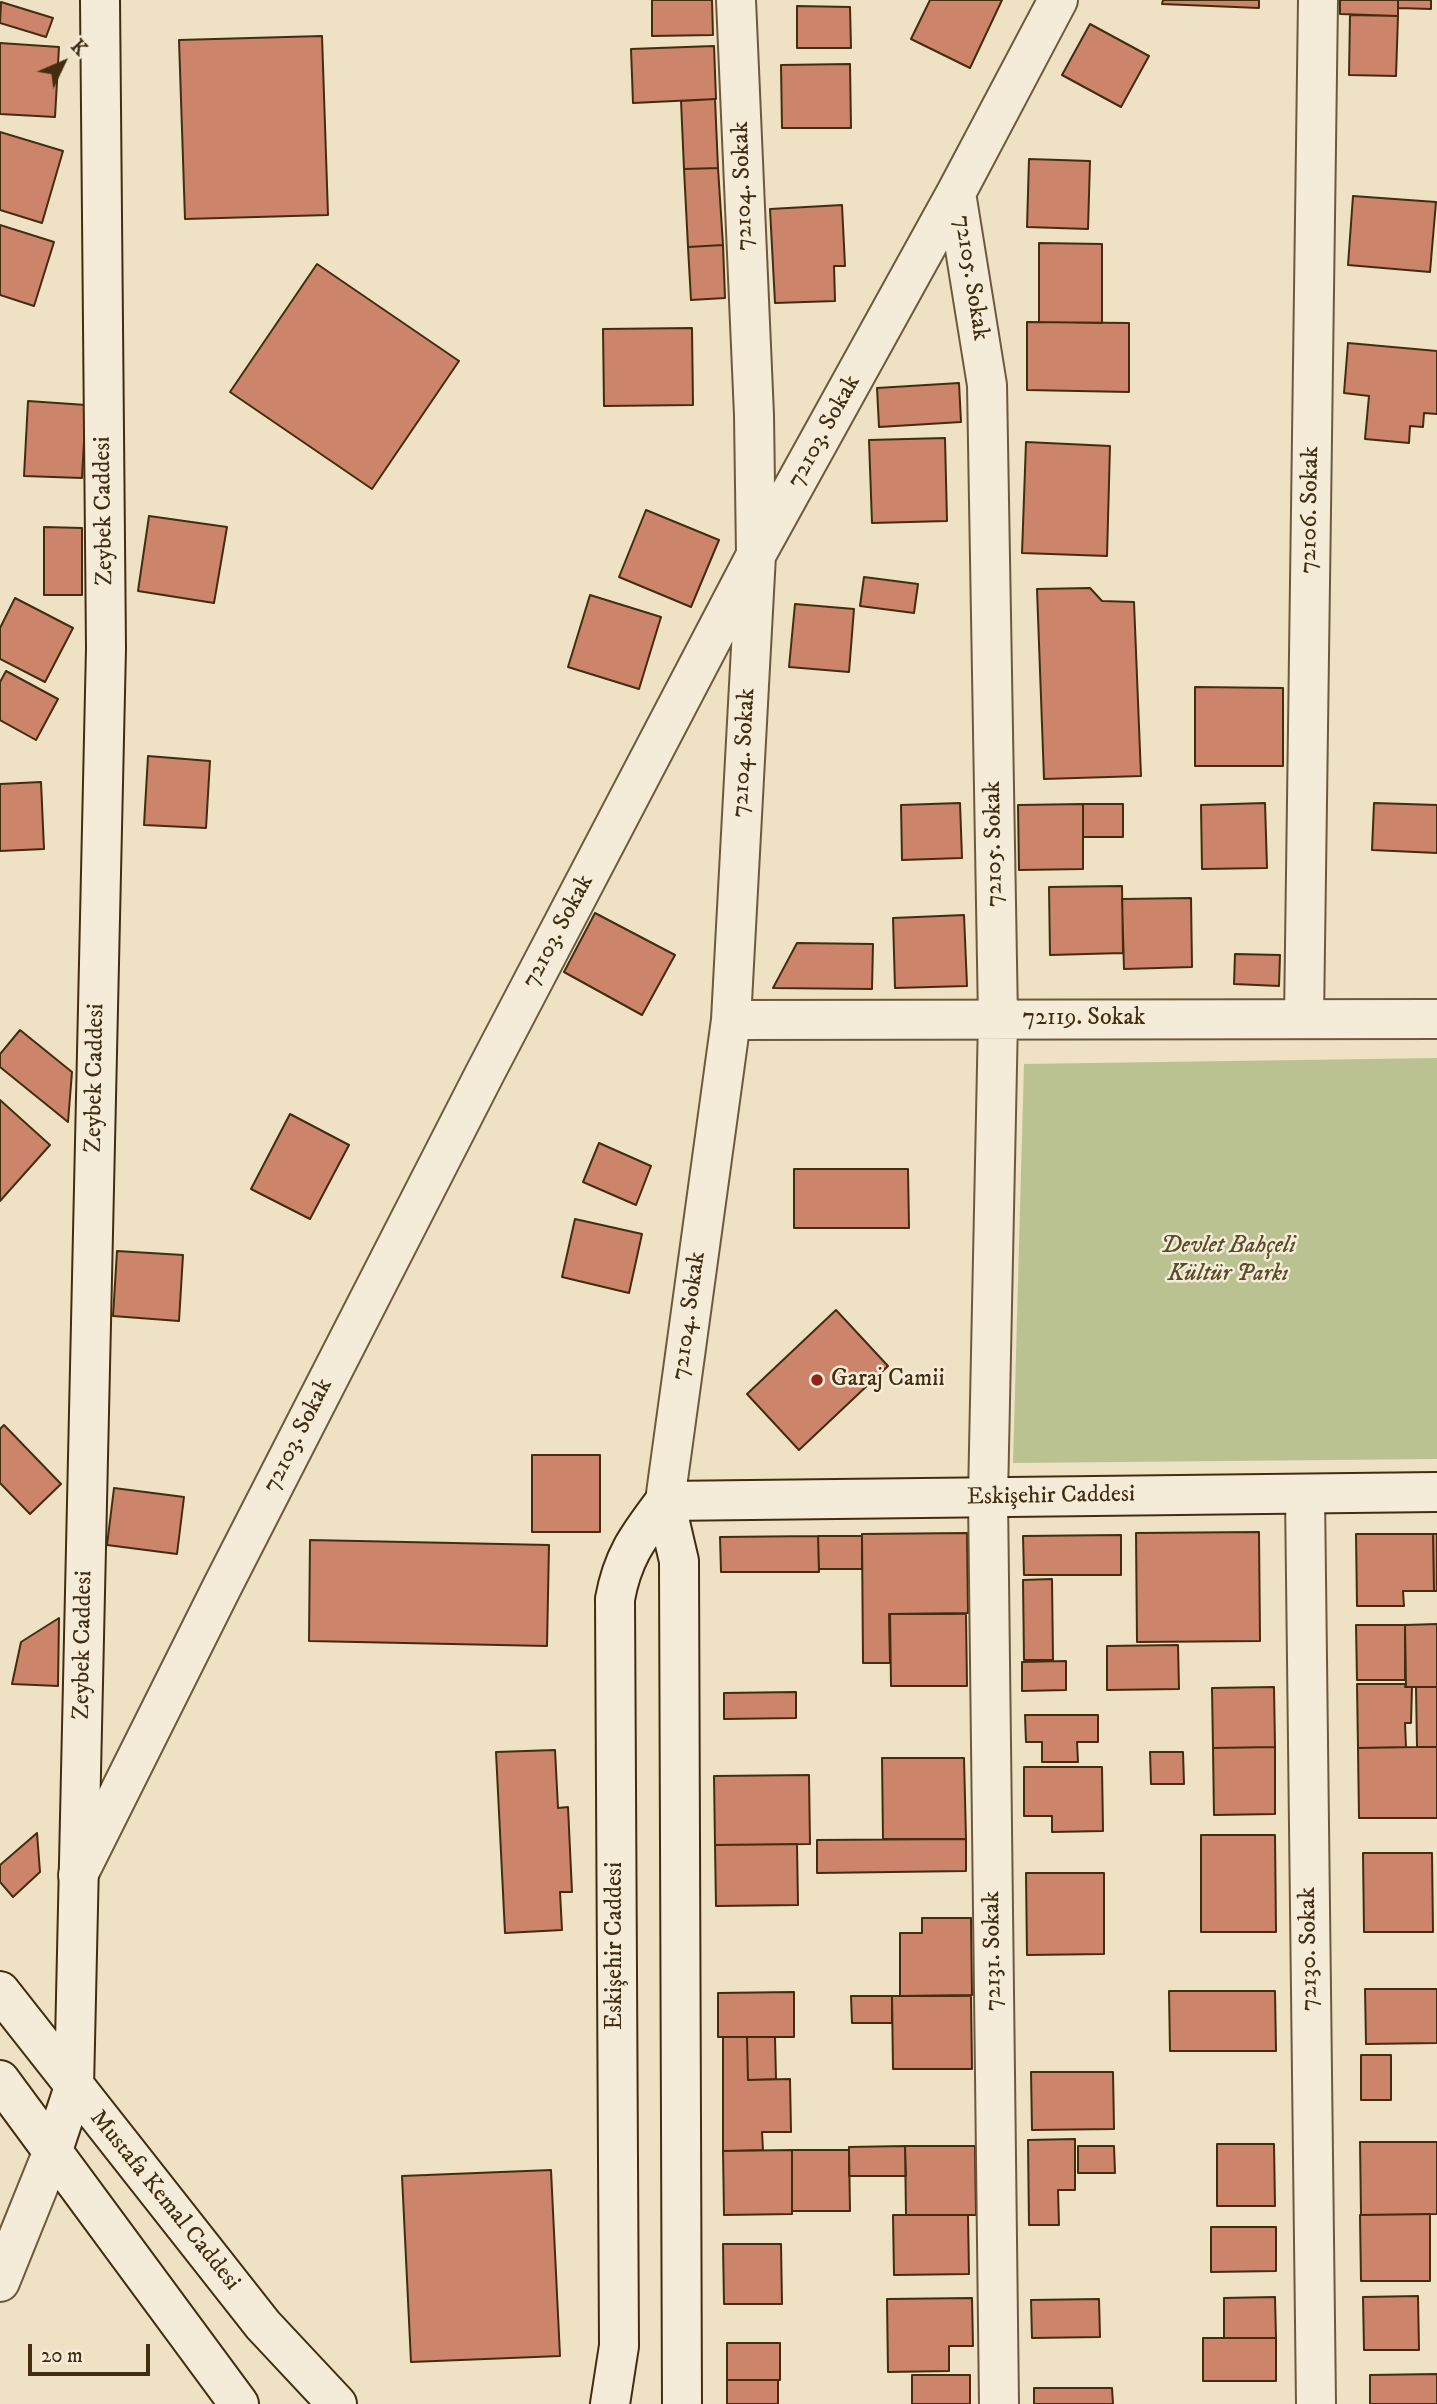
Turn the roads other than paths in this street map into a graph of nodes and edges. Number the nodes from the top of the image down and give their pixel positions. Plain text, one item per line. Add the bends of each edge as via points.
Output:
1 (100, 0) edge
2 (737, 0) edge
3 (1058, 0) edge
4 (1318, 0) edge
5 (956, 193) junction
6 (756, 555) junction
7 (1304, 1019) junction
8 (1437, 1019) edge
9 (731, 1020) junction
10 (998, 1020) junction
11 (1437, 1492) edge
12 (1305, 1494) junction
13 (988, 1497) junction
14 (665, 1501) junction
15 (78, 1875) junction
16 (0, 1991) edge
17 (0, 2080) edge
18 (74, 2087) junction
19 (52, 2153) junction
20 (0, 2282) edge
21 (240, 2404) edge
22 (337, 2404) edge
23 (610, 2404) edge
24 (682, 2404) edge
25 (999, 2404) edge
26 (1316, 2404) edge

1 - 15 street, Zeybek Caddesi via 106,648
2 - 6 street, 72104. Sokak
3 - 5 street, 72103. Sokak
4 - 7 street, 72106. Sokak
5 - 6 street, 72103. Sokak
5 - 10 street, 72105. Sokak via 987,385
6 - 9 street, 72104. Sokak
6 - 15 street, 72103. Sokak via 484,1075
7 - 8 street, 72119. Sokak
7 - 10 street, 72119. Sokak
9 - 10 street, 72119. Sokak
9 - 14 street, 72104. Sokak
10 - 13 street, 72105. Sokak
11 - 12 street, Eskişehir Caddesi
12 - 13 street, Eskişehir Caddesi
12 - 26 street, 72130. Sokak
13 - 14 street, Eskişehir Caddesi
13 - 25 street, 72131. Sokak
14 - 23 street, Eskişehir Caddesi via 620,1572 615,1599 619,2346
14 - 24 street via 679,1561
15 - 18 street, Zeybek Caddesi
16 - 18 street, Mustafa Kemal Caddesi
17 - 19 street
18 - 19 street, Zeybek Caddesi
18 - 22 street, Mustafa Kemal Caddesi via 263,2325
19 - 20 street, Zeybek Caddesi
19 - 21 street

